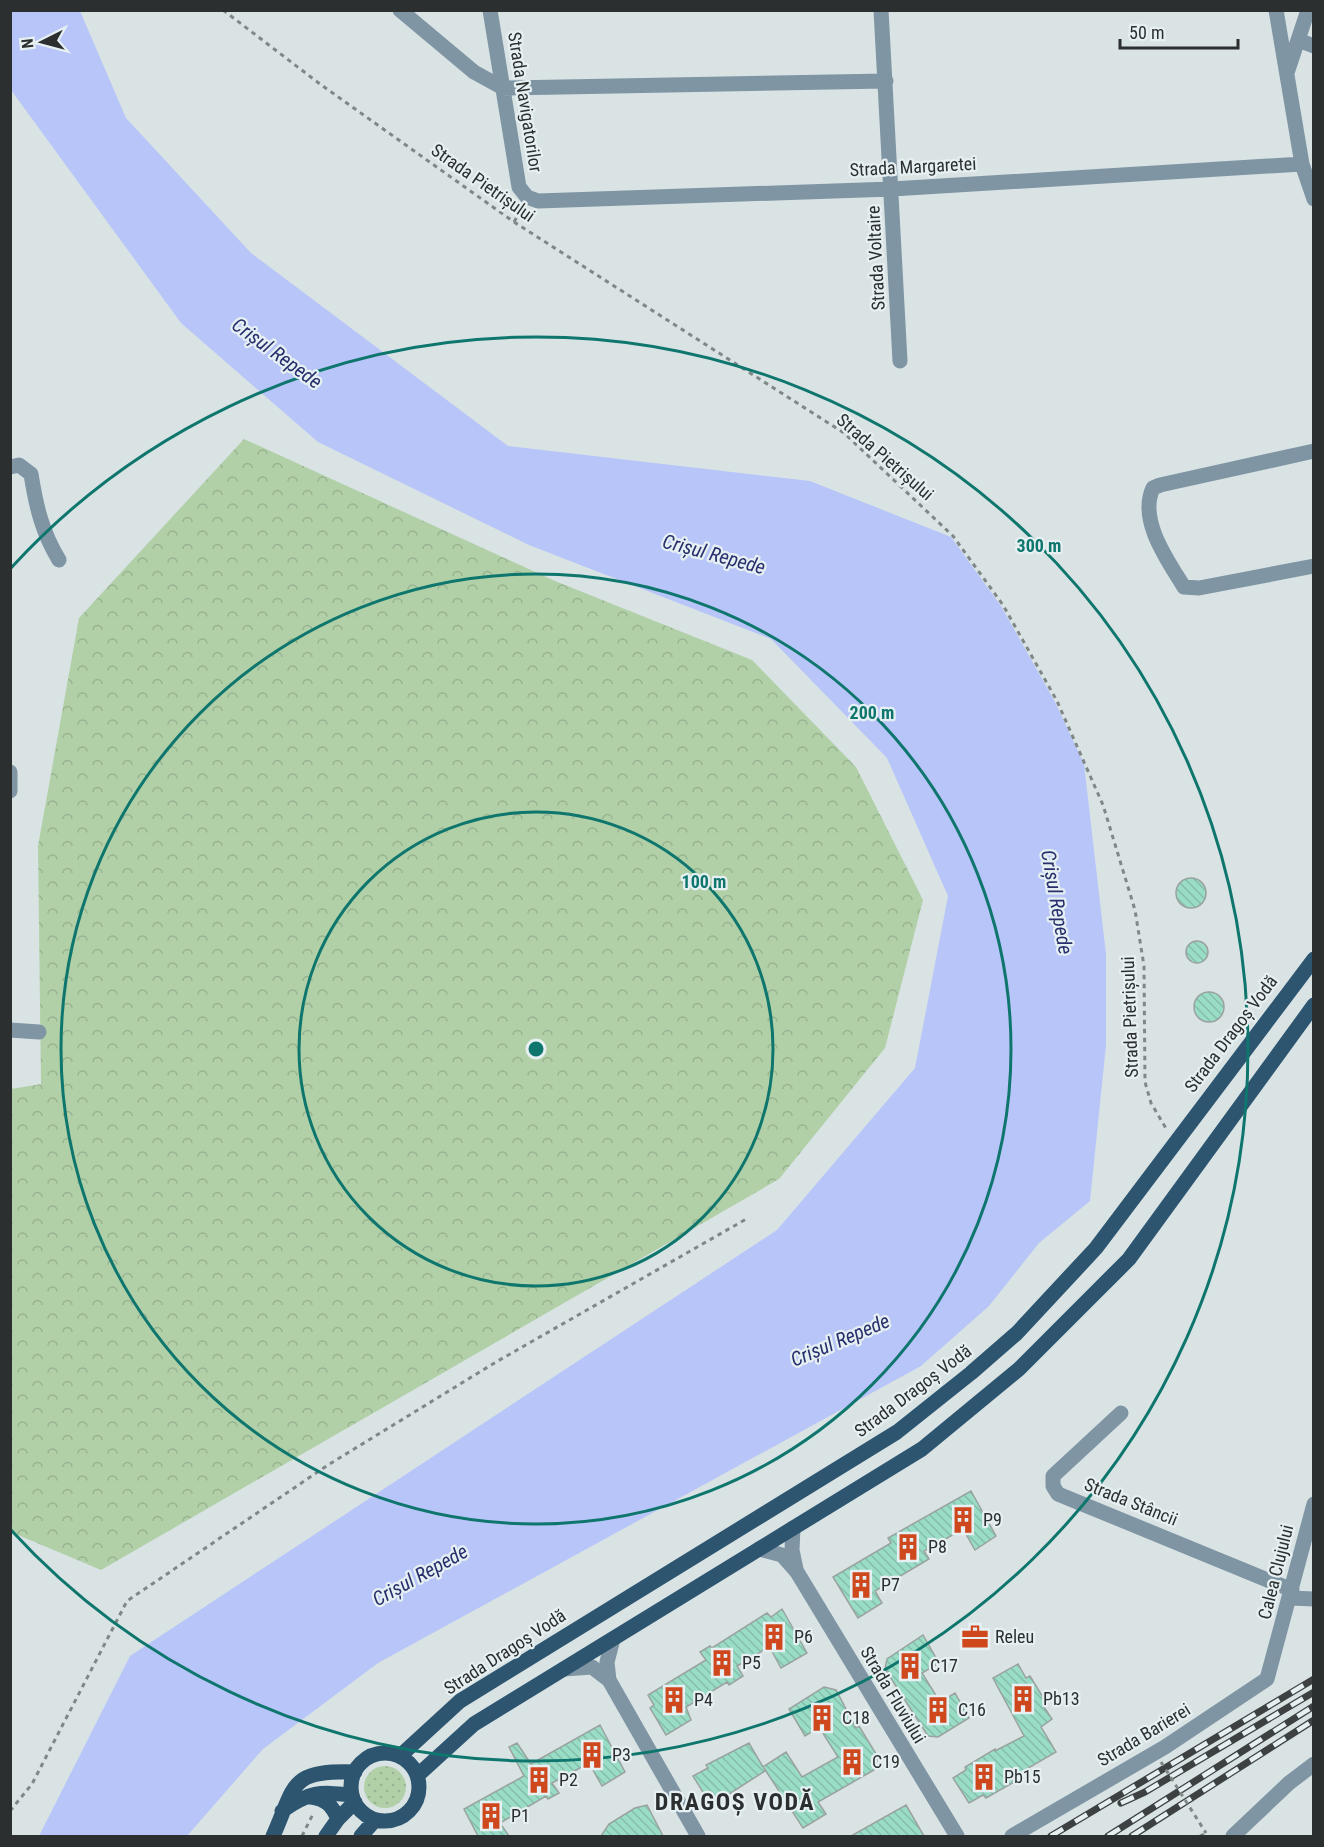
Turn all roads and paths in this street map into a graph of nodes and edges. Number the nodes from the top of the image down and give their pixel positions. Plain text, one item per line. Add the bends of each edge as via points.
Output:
1 (223, 10) edge
2 (400, 10) edge
3 (490, 10) edge
4 (881, 10) edge
5 (1276, 10) edge
6 (1308, 10) edge
7 (1298, 40) junction
8 (1314, 46) edge
9 (1286, 78) junction
10 (886, 81) junction
11 (503, 88) junction
12 (1302, 164) junction
13 (892, 189) junction
14 (527, 197) joint
15 (1314, 199) edge
16 (900, 361) dead end
17 (1314, 451) edge
18 (10, 466) edge
19 (59, 560) dead end
20 (1314, 567) edge
21 (10, 772) edge
22 (10, 791) edge
23 (1314, 959) edge
24 (1314, 1005) edge
25 (10, 1030) edge
26 (39, 1032) dead end
27 (1174, 1141) junction
28 (748, 1218) dead end
29 (1121, 1413) dead end
30 (1314, 1504) edge
31 (793, 1528) junction
32 (759, 1549) junction
33 (797, 1572) junction
34 (1291, 1594) junction
35 (1314, 1599) edge
36 (613, 1639) junction
37 (1276, 1650) joint
38 (564, 1669) junction
39 (609, 1680) junction
40 (400, 1756) junction
41 (1161, 1762) dead end
42 (1314, 1764) edge
43 (355, 1772) junction
44 (418, 1775) junction
45 (302, 1797) junction
46 (320, 1799) junction
47 (353, 1799) junction
48 (10, 1811) edge
49 (282, 1811) junction
50 (338, 1819) junction
51 (375, 1820) junction
52 (273, 1836) edge
53 (302, 1836) edge
54 (326, 1836) edge
55 (361, 1836) edge
56 (698, 1836) edge
57 (957, 1836) edge
58 (1012, 1836) edge
59 (1200, 1836) edge
60 (1233, 1836) edge

1 - 27 path, Strada Pietrișului via 514,222 844,433 953,536 1003,605 1057,701 1103,805 1135,910 1144,966 1145,1082 1150,1103
2 - 11 street via 474,72
3 - 11 street, Strada Navigatorilor
4 - 10 street, Strada Voltaire
5 - 9 street
6 - 7 street
7 - 8 street
7 - 9 street
9 - 12 street
10 - 11 street
10 - 13 street, Strada Voltaire
11 - 14 street, Strada Navigatorilor via 519,187
12 - 13 street, Strada Margaretei
12 - 15 street
13 - 14 street, Strada Margaretei via 538,201
13 - 16 street, Strada Voltaire
17 - 20 street via 1160,485 1150,495 1150,517 1184,587 1199,588
18 - 19 street via 19,465 31,474 38,515
21 - 22 street
23 - 27 main road, Strada Dragoș Vodă
24 - 31 main road via 1129,1259 1019,1369 922,1449
25 - 26 street
27 - 40 main road, Strada Dragoș Vodă via 1096,1248 1017,1333 941,1398 897,1432 460,1701
28 - 48 path via 496,1362 328,1465 127,1601 32,1784
29 - 34 street, Strada Stâncii via 1053,1476 1058,1494
30 - 34 street, Calea Clujului
31 - 32 main road
31 - 33 street
32 - 33 street via 782,1555
32 - 36 main road
33 - 57 street, Strada Fluviului
34 - 35 street
34 - 37 street, Calea Clujului
36 - 38 main road
36 - 39 street via 606,1662
37 - 58 street, Strada Barierei via 1267,1679 1165,1747
38 - 39 street via 592,1667
38 - 44 main road via 474,1724
39 - 56 street
40 - 43 main road via 379,1753 361,1763
40 - 44 main road
41 - 59 path, bridge via 1206,1833
42 - 60 street
43 - 47 main road
43 - 49 main road via 333,1771 298,1781
44 - 51 main road via 418,1797 406,1814 386,1821
45 - 46 main road
45 - 47 main road via 318,1792
45 - 49 main road
46 - 50 main road via 332,1806
46 - 53 path
47 - 50 main road
47 - 51 main road via 363,1813
49 - 52 main road
50 - 54 main road
51 - 55 main road

